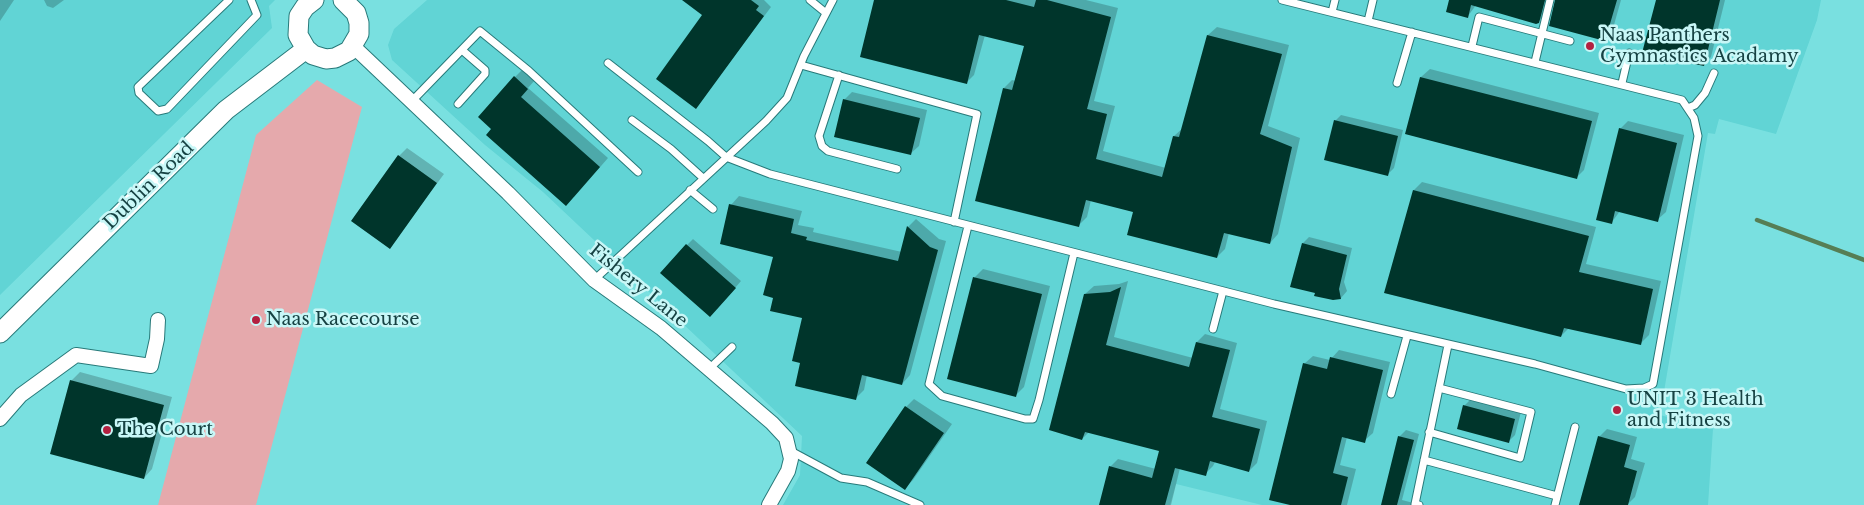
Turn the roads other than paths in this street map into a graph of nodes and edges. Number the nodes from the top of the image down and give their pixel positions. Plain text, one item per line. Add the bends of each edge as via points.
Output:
1 (229, 0) edge
2 (251, 0) edge
3 (810, 0) edge
4 (833, 0) edge
5 (1282, 0) edge
6 (1336, 0) edge
7 (1373, 0) edge
8 (1550, 0) edge
9 (348, 1) edge
10 (306, 2) edge
11 (1332, 12) junction
12 (826, 13) junction
13 (1368, 21) junction
14 (1412, 32) junction
15 (1542, 34) junction
16 (1570, 41) dead end
17 (353, 46) junction
18 (1472, 46) junction
19 (306, 49) junction
20 (462, 50) junction
21 (1630, 53) dead end
22 (1535, 62) junction
23 (608, 64) dead end
24 (801, 65) junction
25 (1714, 73) dead end
26 (839, 75) junction
27 (1397, 84) dead end
28 (1622, 84) junction
29 (412, 102) junction
30 (458, 104) dead end
31 (1688, 108) junction
32 (632, 120) dead end
33 (726, 157) junction
34 (897, 169) dead end
35 (638, 172) dead end
36 (703, 178) junction
37 (690, 190) junction
38 (712, 209) dead end
39 (954, 222) junction
40 (968, 226) junction
41 (1074, 253) junction
42 (594, 280) junction
43 (1223, 291) junction
44 (158, 320) dead end
45 (1212, 329) dead end
46 (0, 333) edge
47 (1407, 336) junction
48 (1448, 345) junction
49 (732, 347) dead end
50 (709, 369) junction
51 (1439, 388) junction
52 (1391, 394) dead end
53 (0, 419) edge
54 (1575, 427) dead end
55 (1429, 432) junction
56 (789, 450) junction
57 (1424, 460) junction
58 (1557, 496) junction
59 (770, 505) edge
60 (920, 505) edge
61 (1419, 505) edge
62 (1555, 505) edge

1 - 2 lane via 138,87 139,93 158,111 167,109 257,15
3 - 12 lane
4 - 12 lane
5 - 11 lane
6 - 11 lane
7 - 13 lane
8 - 15 lane
9 - 17 main road via 359,23 359,34
10 - 19 main road via 297,29
11 - 13 lane
12 - 24 lane
13 - 14 lane
14 - 18 lane
14 - 27 lane
15 - 16 lane
15 - 18 lane via 1479,17
15 - 22 lane
17 - 19 main road via 335,58 319,58
17 - 29 street, Fishery Lane
18 - 22 lane
19 - 46 main road, Dublin Road via 226,110
20 - 29 lane
20 - 30 lane via 485,70 485,74
20 - 35 lane via 480,32 529,71
21 - 28 lane
22 - 28 lane
23 - 33 lane
24 - 26 lane
24 - 33 lane via 787,98
25 - 31 lane via 1705,93
26 - 34 lane via 819,136 822,146 828,151
26 - 39 lane via 978,114
28 - 31 lane via 1682,100
29 - 42 street, Fishery Lane via 508,192
31 - 48 lane via 1698,136 1653,384 1626,389
32 - 36 lane
33 - 36 lane
33 - 39 lane via 770,174
36 - 37 lane
37 - 38 lane
37 - 42 lane
39 - 40 lane
40 - 41 lane
40 - 41 lane via 929,384 942,396 1025,419 1032,418 1039,400
41 - 43 lane
42 - 50 street, Fishery Lane via 661,328
43 - 45 lane
43 - 47 lane
44 - 53 street via 151,366 76,354 21,395
47 - 48 lane
47 - 52 lane
48 - 51 lane
49 - 50 lane
50 - 56 street, Fishery Lane via 772,423 786,438
51 - 55 lane
51 - 55 lane via 1531,412 1520,458
54 - 58 lane
55 - 57 lane
56 - 59 street via 788,471
56 - 60 lane via 841,478 867,482
57 - 58 lane
57 - 61 lane via 1415,504
58 - 62 lane

